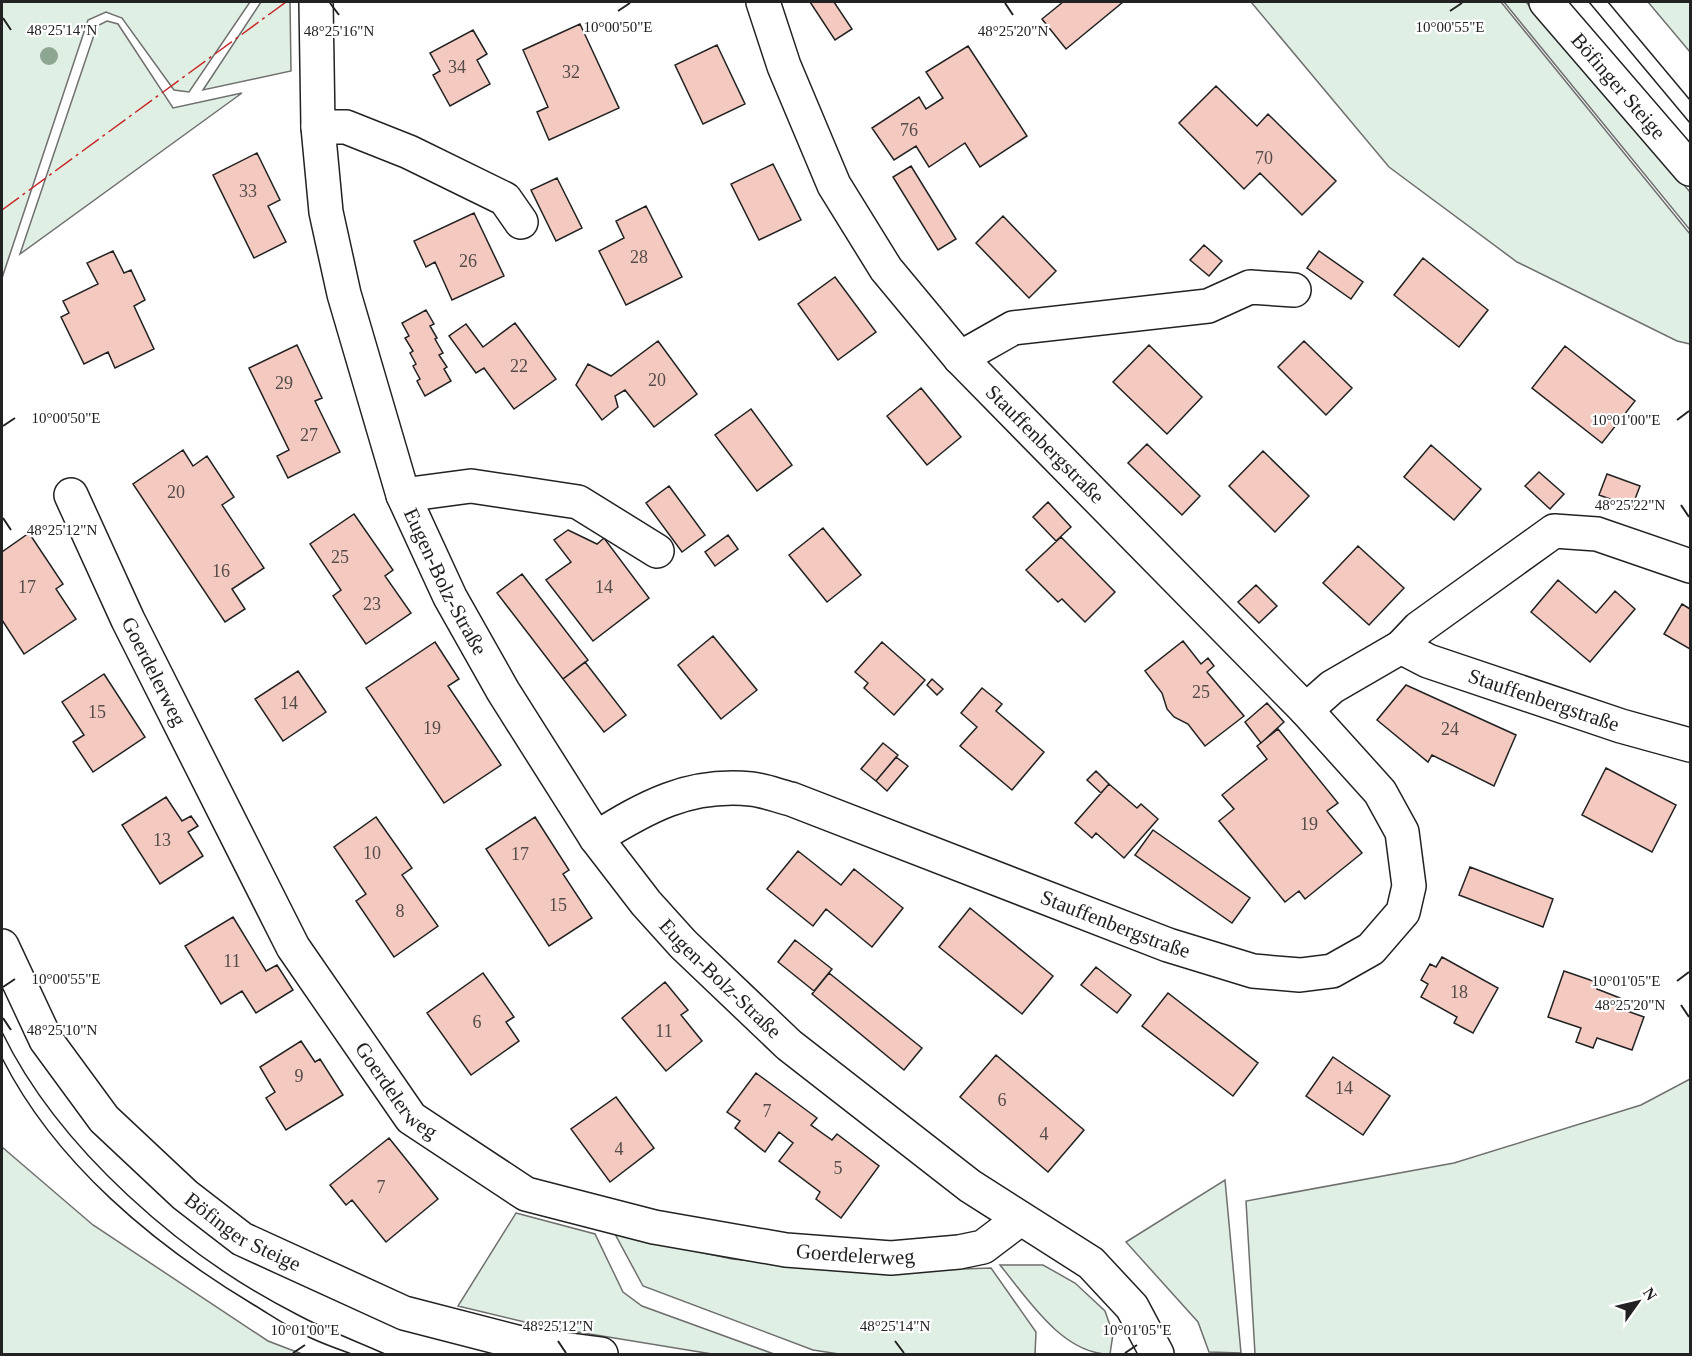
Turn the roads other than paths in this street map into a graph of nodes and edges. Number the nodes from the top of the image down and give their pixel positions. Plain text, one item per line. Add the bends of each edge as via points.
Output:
1 (315, 2) edge
2 (763, 2) edge
3 (1546, 2) edge
4 (318, 127) junction
5 (1690, 169) edge
6 (521, 222) dead end
7 (1294, 290) dead end
8 (960, 358) junction
9 (71, 495) dead end
10 (402, 495) junction
11 (657, 551) dead end
12 (1690, 566) edge
13 (1401, 647) junction
14 (1306, 710) junction
15 (1690, 746) edge
16 (596, 838) junction
17 (2, 946) edge
18 (1020, 1219) junction
19 (601, 1354) edge
20 (1157, 1354) edge

1 - 4 street, Eugen-Bolz-Straße
2 - 8 street, Stauffenbergstraße via 784,66 834,185 886,269
3 - 5 street, Böfinger Steige
4 - 6 street via 346,127 409,152 505,199
4 - 10 street, Eugen-Bolz-Straße via 326,212 344,294
7 - 8 street via 1250,287 1208,306 1013,328
8 - 14 street, Stauffenbergstraße
9 - 18 street, Goerdelerweg via 128,620 293,947 411,1118 526,1194 654,1227 786,1250 891,1258 959,1252 982,1247
10 - 11 street, Eugen-Bolz-Straße via 471,486 578,502
10 - 16 street, Eugen-Bolz-Straße via 450,597 503,692
12 - 13 street via 1597,534 1554,531 1419,628
13 - 14 street via 1332,687
13 - 15 street, Stauffenbergstraße via 1428,661
14 - 16 street, Stauffenbergstraße via 1380,792 1401,832 1409,886 1403,912 1371,949 1332,971 1300,975 1253,971 1168,945 791,799 751,789 698,790 646,807
16 - 18 street, Eugen-Bolz-Straße via 683,944 789,1045 970,1186
17 - 19 street, Böfinger Steige via 46,1040 104,1119 185,1195 242,1239 404,1313 524,1344
18 - 20 street, Eugen-Bolz-Straße via 1091,1263 1132,1307

